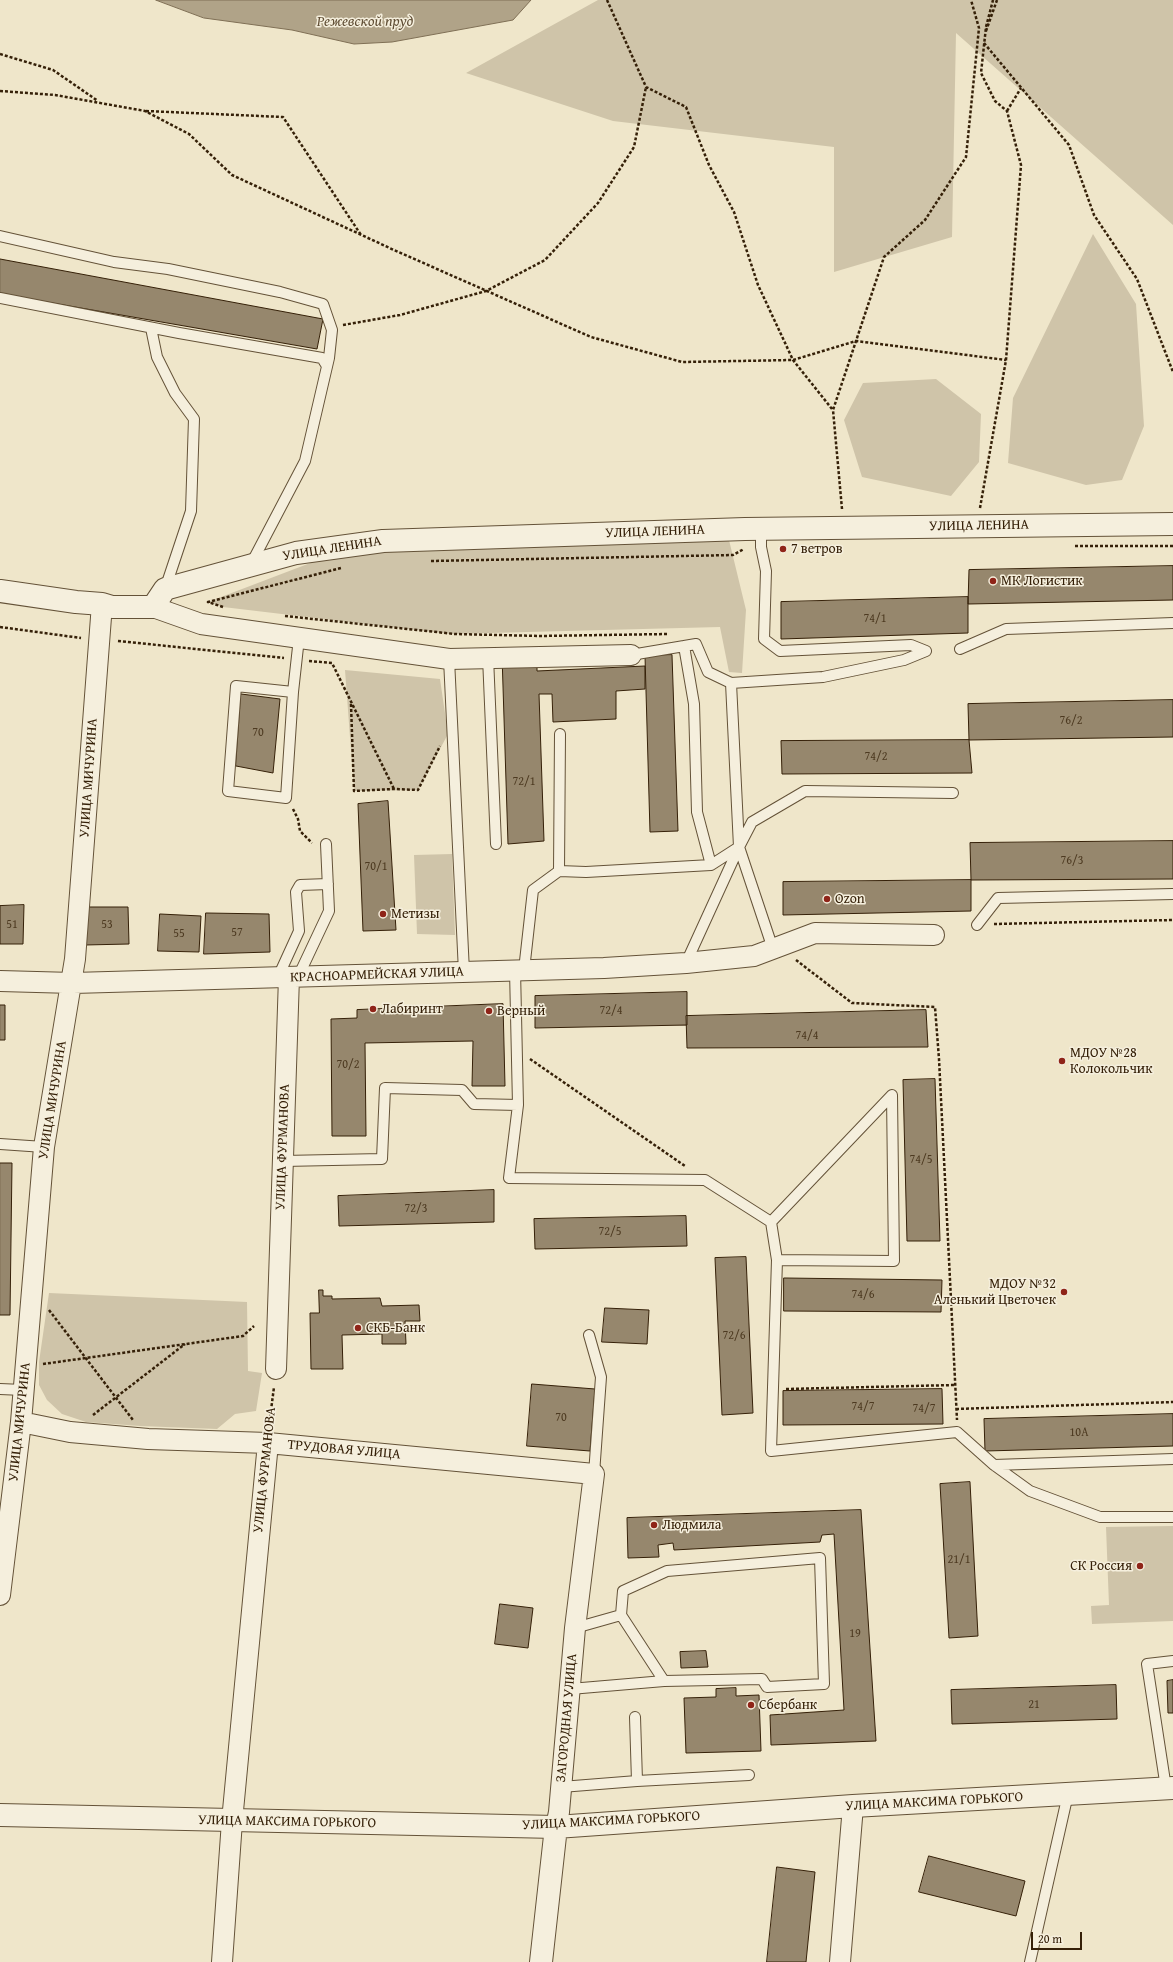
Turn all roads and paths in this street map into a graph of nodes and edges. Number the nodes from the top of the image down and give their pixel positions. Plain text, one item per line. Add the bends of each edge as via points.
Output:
1 (607, 0) edge
2 (971, 0) edge
3 (993, 0) edge
4 (997, 0) edge
5 (985, 36) junction
6 (984, 44) junction
7 (0, 54) edge
8 (646, 88) junction
9 (1021, 88) junction
10 (0, 91) edge
11 (100, 102) junction
12 (145, 111) junction
13 (1007, 111) junction
14 (361, 235) junction
15 (0, 236) edge
16 (486, 291) junction
17 (0, 298) edge
18 (151, 328) junction
19 (332, 330) junction
20 (856, 341) junction
21 (793, 360) junction
22 (1006, 360) junction
23 (328, 366) junction
24 (1173, 372) edge
25 (833, 410) junction
26 (1173, 524) edge
27 (977, 526) junction
28 (843, 528) junction
29 (761, 529) junction
30 (733, 555) dead end
31 (428, 561) dead end
32 (250, 566) junction
33 (342, 568) dead end
34 (0, 592) edge
35 (159, 598) junction
36 (102, 604) junction
37 (230, 609) dead end
38 (277, 615) dead end
39 (1173, 623) edge
40 (0, 627) edge
41 (673, 634) dead end
42 (299, 638) junction
43 (99, 639) junction
44 (684, 646) junction
45 (960, 649) dead end
46 (631, 655) joint
47 (488, 656) junction
48 (448, 659) junction
49 (296, 660) junction
50 (730, 683) junction
51 (293, 692) junction
52 (350, 702) junction
53 (453, 718) junction
54 (560, 734) dead end
55 (394, 789) junction
56 (953, 793) dead end
57 (286, 798) junction
58 (326, 844) dead end
59 (496, 844) dead end
60 (738, 847) junction
61 (327, 857) junction
62 (710, 864) junction
63 (559, 871) junction
64 (328, 884) junction
65 (1173, 894) edge
66 (1173, 920) edge
67 (977, 925) joint
68 (934, 934) dead end
69 (773, 949) junction
70 (794, 958) dead end
71 (686, 963) junction
72 (520, 970) junction
73 (464, 972) junction
74 (288, 977) junction
75 (0, 981) edge
76 (73, 983) junction
77 (518, 1050) junction
78 (518, 1105) junction
79 (0, 1144) edge
80 (44, 1148) junction
81 (282, 1161) junction
82 (705, 1180) junction
83 (771, 1222) junction
84 (777, 1260) junction
85 (45, 1305) dead end
86 (254, 1326) dead end
87 (589, 1335) dead end
88 (186, 1344) junction
89 (86, 1358) junction
90 (25, 1367) junction
91 (276, 1369) joint
92 (955, 1385) junction
93 (0, 1389) edge
94 (774, 1389) junction
95 (23, 1390) junction
96 (117, 1398) junction
97 (1173, 1402) edge
98 (956, 1409) junction
99 (21, 1422) junction
100 (70, 1432) junction
101 (957, 1432) junction
102 (148, 1439) junction
103 (268, 1443) junction
104 (1173, 1459) edge
105 (994, 1465) junction
106 (594, 1474) junction
107 (1173, 1517) edge
108 (0, 1595) edge
109 (621, 1616) junction
110 (575, 1628) junction
111 (1173, 1661) edge
112 (664, 1681) junction
113 (570, 1689) junction
114 (635, 1716) dead end
115 (749, 1775) dead end
116 (637, 1780) junction
117 (561, 1787) junction
118 (1169, 1788) edge
119 (1068, 1794) junction
120 (853, 1806) junction
121 (0, 1815) edge
122 (232, 1821) junction
123 (556, 1827) junction
124 (222, 1962) edge
125 (541, 1962) edge
126 (840, 1962) edge
127 (1030, 1962) edge

1 - 8 path
2 - 20 path via 979,28 966,157 925,220 884,257
3 - 5 path
4 - 5 path
5 - 6 path
6 - 9 path
6 - 13 path via 981,73 995,101
7 - 11 path via 53,70
8 - 16 path via 634,147 598,203 545,260
8 - 21 path via 686,107 709,165 734,212 758,285
9 - 13 path
9 - 24 path via 1069,145 1094,215 1137,279
10 - 11 path via 55,95
11 - 12 path
12 - 14 path via 188,134 232,175
12 - 14 path via 283,117
13 - 22 path via 1021,166
14 - 16 path
15 - 19 lane via 114,262 168,269 273,291 323,304
16 - 19 path via 400,315 346,323
16 - 21 path via 591,337 682,362
17 - 18 lane
18 - 23 lane via 322,358
18 - 35 lane via 157,357 175,393 194,419 191,511
19 - 23 lane
20 - 21 path
20 - 22 path
20 - 25 path
21 - 25 path
22 - 27 path
23 - 32 lane via 305,461
25 - 28 path
26 - 27 street, УЛИЦА ЛЕНИНА
27 - 28 street, УЛИЦА ЛЕНИНА
28 - 29 street, УЛИЦА ЛЕНИНА
29 - 32 street, УЛИЦА ЛЕНИНА via 383,541 296,553
29 - 50 lane via 761,547 766,571 764,638 780,651 910,645 926,651 904,660 823,677
30 - 31 path
32 - 35 street, УЛИЦА ЛЕНИНА
33 - 37 path via 208,602
34 - 36 street, УЛИЦА ЛЕНИНА
35 - 36 street, УЛИЦА ЛЕНИНА via 112,607
35 - 42 street, УЛИЦА ЛЕНИНА via 200,624
36 - 43 street, УЛИЦА МИЧУРИНА
38 - 41 path via 455,634
39 - 45 lane via 1006,629
40 - 43 path via 73,638
42 - 48 street, УЛИЦА ЛЕНИНА
42 - 49 lane
43 - 49 path
43 - 76 street, УЛИЦА МИЧУРИНА
44 - 46 lane
44 - 50 lane via 696,644 708,672
44 - 62 lane via 694,704 697,812
46 - 47 street, УЛИЦА ЛЕНИНА
47 - 48 street, УЛИЦА ЛЕНИНА
47 - 59 lane
48 - 53 lane
49 - 51 lane
49 - 52 path via 332,663
50 - 60 lane
51 - 57 lane
51 - 57 lane via 236,686 228,790
52 - 55 path
52 - 55 path via 354,791
53 - 55 path via 418,790
53 - 73 lane
54 - 63 lane
56 - 60 lane via 805,791 752,822
57 - 61 path via 298,819 300,831
58 - 61 lane
60 - 62 lane
60 - 69 lane
60 - 71 lane
61 - 64 lane
62 - 63 lane via 586,872
63 - 72 lane via 533,890
64 - 74 lane via 329,911
64 - 74 lane via 300,885 296,892 299,931
65 - 67 lane via 998,898
66 - 67 path
68 - 69 street, КРАСНОАРМЕЙСКАЯ УЛИЦА via 815,933
69 - 71 street, КРАСНОАРМЕЙСКАЯ УЛИЦА via 754,956
70 - 92 path via 852,1003 935,1007
71 - 72 street, КРАСНОАРМЕЙСКАЯ УЛИЦА
72 - 73 street, КРАСНОАРМЕЙСКАЯ УЛИЦА
72 - 77 lane
73 - 74 street, КРАСНОАРМЕЙСКАЯ УЛИЦА
74 - 76 street, КРАСНОАРМЕЙСКАЯ УЛИЦА
74 - 81 street, УЛИЦА ФУРМАНОВА
75 - 76 street, КРАСНОАРМЕЙСКАЯ УЛИЦА
76 - 80 street, УЛИЦА МИЧУРИНА
77 - 78 lane
77 - 82 path
78 - 81 lane via 474,1104 462,1090 384,1088 382,1159
78 - 82 lane via 509,1178
79 - 80 lane
80 - 90 street, УЛИЦА МИЧУРИНА
81 - 91 street, УЛИЦА ФУРМАНОВА
82 - 83 lane
83 - 84 lane
83 - 84 lane via 892,1095 894,1262
84 - 94 lane
85 - 89 path
86 - 88 path via 243,1336
87 - 106 lane via 601,1376
88 - 89 path
88 - 96 path
89 - 90 path
89 - 96 path
90 - 95 street, УЛИЦА МИЧУРИНА
91 - 103 path, УЛИЦА ФУРМАНОВА
92 - 94 path
92 - 98 path
93 - 95 lane
94 - 101 lane via 771,1451
95 - 99 street, УЛИЦА МИЧУРИНА
96 - 100 path
96 - 102 path
97 - 98 path
98 - 101 path
99 - 100 street, ТРУДОВАЯ УЛИЦА
99 - 108 street, УЛИЦА МИЧУРИНА
100 - 102 street, ТРУДОВАЯ УЛИЦА
101 - 105 lane
102 - 103 street, ТРУДОВАЯ УЛИЦА
103 - 106 street, ТРУДОВАЯ УЛИЦА
103 - 122 street, УЛИЦА ФУРМАНОВА
104 - 105 lane
105 - 107 lane via 1030,1491 1100,1517
106 - 110 street, ЗАГОРОДНАЯ УЛИЦА
109 - 110 lane
109 - 112 lane
109 - 112 lane via 623,1591 667,1572 820,1558 824,1684 767,1687 762,1679
110 - 113 street, ЗАГОРОДНАЯ УЛИЦА
111 - 118 lane via 1147,1664
112 - 113 lane
113 - 117 street, ЗАГОРОДНАЯ УЛИЦА
114 - 116 lane
115 - 116 lane
116 - 117 lane
117 - 123 street, ЗАГОРОДНАЯ УЛИЦА
118 - 119 street, УЛИЦА МАКСИМА ГОРЬКОГО
119 - 120 street, УЛИЦА МАКСИМА ГОРЬКОГО
119 - 127 lane
120 - 123 street, УЛИЦА МАКСИМА ГОРЬКОГО
120 - 126 street
121 - 122 street, УЛИЦА МАКСИМА ГОРЬКОГО
122 - 123 street, УЛИЦА МАКСИМА ГОРЬКОГО
122 - 124 street, УЛИЦА ФУРМАНОВА
123 - 125 street, ЗАГОРОДНАЯ УЛИЦА

